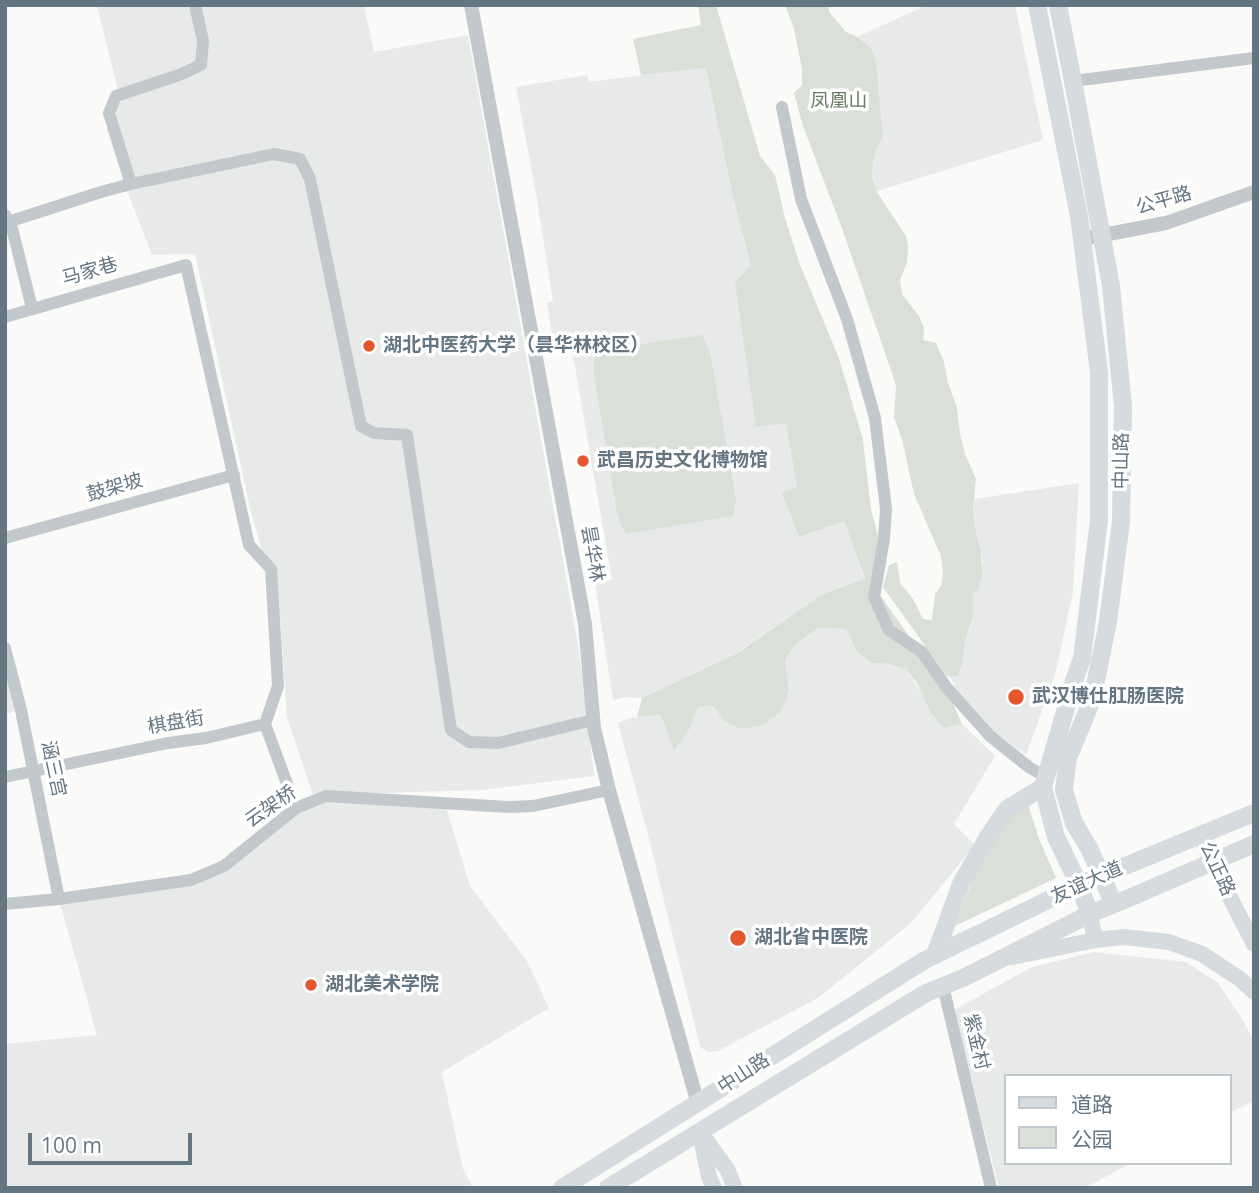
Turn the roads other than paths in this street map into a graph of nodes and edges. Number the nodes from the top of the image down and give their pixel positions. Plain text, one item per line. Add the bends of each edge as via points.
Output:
1 (195, 5) edge
2 (471, 5) edge
3 (1037, 5) edge
4 (1058, 5) edge
5 (1071, 5) edge
6 (1065, 35) junction
7 (1254, 58) edge
8 (1073, 81) junction
9 (782, 107) dead end
10 (131, 184) junction
11 (1254, 192) edge
12 (7, 219) edge
13 (1102, 236) junction
14 (1082, 239) junction
15 (32, 308) junction
16 (5, 317) edge
17 (234, 474) junction
18 (5, 538) edge
19 (5, 648) edge
20 (593, 720) junction
21 (265, 724) junction
22 (34, 772) junction
23 (5, 777) edge
24 (1044, 781) junction
25 (609, 790) junction
26 (296, 808) junction
27 (1254, 813) edge
28 (1201, 835) junction
29 (1254, 844) edge
30 (1211, 861) junction
31 (1102, 876) junction
32 (1079, 885) junction
33 (59, 898) junction
34 (5, 904) edge
35 (1114, 904) junction
36 (1090, 914) junction
37 (1095, 940) junction
38 (1253, 942) edge
39 (930, 958) junction
40 (1000, 960) junction
41 (963, 978) joint
42 (943, 986) junction
43 (1254, 992) edge
44 (698, 1104) junction
45 (700, 1132) junction
46 (562, 1188) edge
47 (608, 1188) edge
48 (714, 1188) edge
49 (735, 1188) edge
50 (990, 1188) edge

1 - 10 street via 203,41 201,65 116,96 109,113
2 - 20 street, 昙华林 via 585,624
3 - 14 main road, 中山路
4 - 6 main road, 中山路
5 - 6 main road
6 - 8 main road, 中山路
7 - 8 street
8 - 13 main road, 中山路
9 - 24 street via 802,199 847,319 875,418 886,509 874,597 889,630 922,652 990,736
10 - 12 street
10 - 20 street via 274,154 300,159 310,179 361,426 374,433 407,435 451,730 469,742 498,743
11 - 13 street, 公平路 via 1166,223
12 - 15 street
13 - 14 street, 公平路
13 - 31 main road, 中山路 via 1123,406 1121,521 1092,700 1068,758 1064,790 1074,823
14 - 24 main road, 中山路 via 1099,372 1099,520 1082,658
15 - 16 street, 马家巷
15 - 17 street, 马家巷 via 186,265
17 - 18 street, 鼓架坡
17 - 21 street via 249,545 271,569 278,686
19 - 22 street, 涵三宫
20 - 25 street, 昙华林
21 - 22 street, 棋盘街
21 - 26 street
22 - 23 street, 棋盘街
22 - 33 street, 涵三宫
24 - 32 main road via 1056,837
24 - 39 main road via 1007,809 988,837 961,884
25 - 26 street, 云架桥 via 533,806 326,796
25 - 44 street, 昙华林
26 - 33 street, 云架桥 via 224,866 191,880
27 - 28 main road, 友谊大道
28 - 30 main road, 公正路
28 - 31 main road, 友谊大道
29 - 30 main road, 友谊大道
30 - 35 main road, 友谊大道
30 - 38 main road, 公正路
31 - 32 main road, 友谊大道
31 - 35 main road, 中山路
32 - 36 main road
32 - 39 main road, 友谊大道
33 - 34 street, 云架桥
35 - 36 main road, 友谊大道
36 - 37 main road
36 - 40 main road, 友谊大道
37 - 40 main road
37 - 43 main road via 1124,937 1170,942 1202,954
39 - 44 main road, 中山路
40 - 41 main road, 友谊大道
41 - 42 main road, 中山路
42 - 45 main road, 中山路
42 - 50 street, 紫金村
44 - 46 main road, 中山路
45 - 47 main road, 中山路
45 - 48 main road
45 - 49 main road

